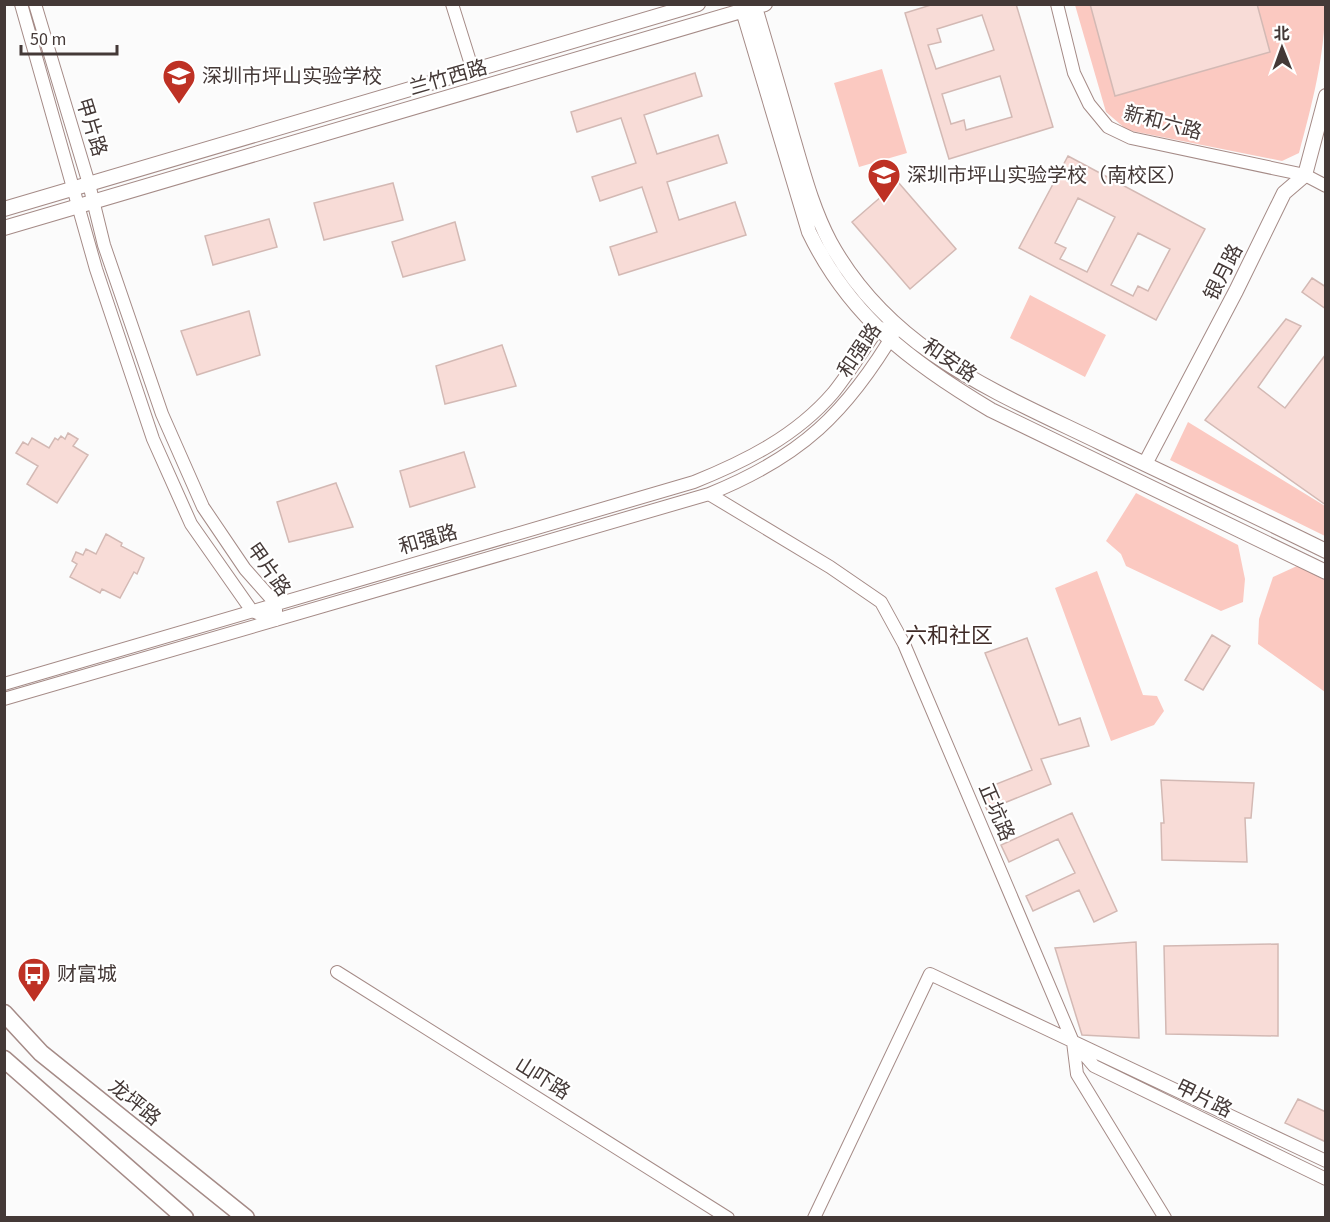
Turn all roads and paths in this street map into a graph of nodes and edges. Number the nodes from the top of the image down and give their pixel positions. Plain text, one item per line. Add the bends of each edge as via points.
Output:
1 (21, 4) edge
2 (35, 4) edge
3 (452, 4) edge
4 (698, 4) edge
5 (1057, 4) edge
6 (752, 6) edge
7 (473, 71) junction
8 (1326, 96) edge
9 (1305, 175) junction
10 (89, 184) junction
11 (1326, 186) edge
12 (72, 189) junction
13 (93, 202) junction
14 (78, 206) junction
15 (4, 209) edge
16 (4, 228) edge
17 (897, 328) junction
18 (878, 329) junction
19 (890, 340) junction
20 (935, 356) junction
21 (926, 369) junction
22 (1145, 464) junction
23 (709, 494) junction
24 (1326, 551) edge
25 (1326, 572) edge
26 (276, 604) junction
27 (252, 611) junction
28 (276, 620) junction
29 (4, 684) edge
30 (4, 699) edge
31 (337, 972) dead end
32 (4, 1013) edge
33 (1073, 1042) junction
34 (4, 1059) edge
35 (1326, 1161) edge
36 (1326, 1179) edge
37 (185, 1218) edge
38 (246, 1218) edge
39 (728, 1218) edge
40 (814, 1218) edge
41 (1165, 1218) edge

1 - 12 street, 甲片路
2 - 10 street, 甲片路
3 - 7 street
4 - 7 street, 兰竹西路
5 - 9 street, 新和六路 via 1074,73 1089,104 1108,128 1131,138
6 - 13 street, 兰竹西路
6 - 17 street, 和安路 via 814,210 857,284
6 - 18 street, 和安路 via 809,232 840,283
7 - 10 street, 兰竹西路
8 - 9 street
9 - 11 street, 新和六路
9 - 22 street, 银月路 via 1284,193
10 - 12 street, 兰竹西路
10 - 13 street, 甲片路
12 - 14 street, 甲片路
12 - 15 street, 兰竹西路
13 - 14 street, 兰竹西路
13 - 26 street, 甲片路 via 162,414 198,497 245,569
14 - 16 street, 兰竹西路
14 - 27 street, 甲片路 via 153,439 191,524
17 - 18 street, 和强路
17 - 19 street, 和强路
17 - 20 street, 和安路
18 - 19 street, 和安路
18 - 26 street, 和强路 via 815,412 733,466 694,482
19 - 21 street, 和安路
19 - 23 street, 和强路 via 866,378 818,430 764,469
20 - 21 street
20 - 22 street, 和安路 via 998,393
21 - 25 street, 和安路 via 991,410
22 - 24 street, 和安路
23 - 28 street, 和强路
23 - 33 street, 正坑路 via 881,602 909,654
26 - 27 street, 和强路
26 - 28 street, 甲片路
27 - 28 street, 甲片路
27 - 29 street, 和强路
28 - 30 street, 和强路
31 - 39 street, 山吓路
32 - 38 main road, 龙坪路 via 41,1053
33 - 35 street, 甲片路
33 - 36 street, 甲片路 via 1094,1066
33 - 40 street, 甲片路 via 930,974
33 - 41 street, 正坑路 via 1077,1074
34 - 37 main road

